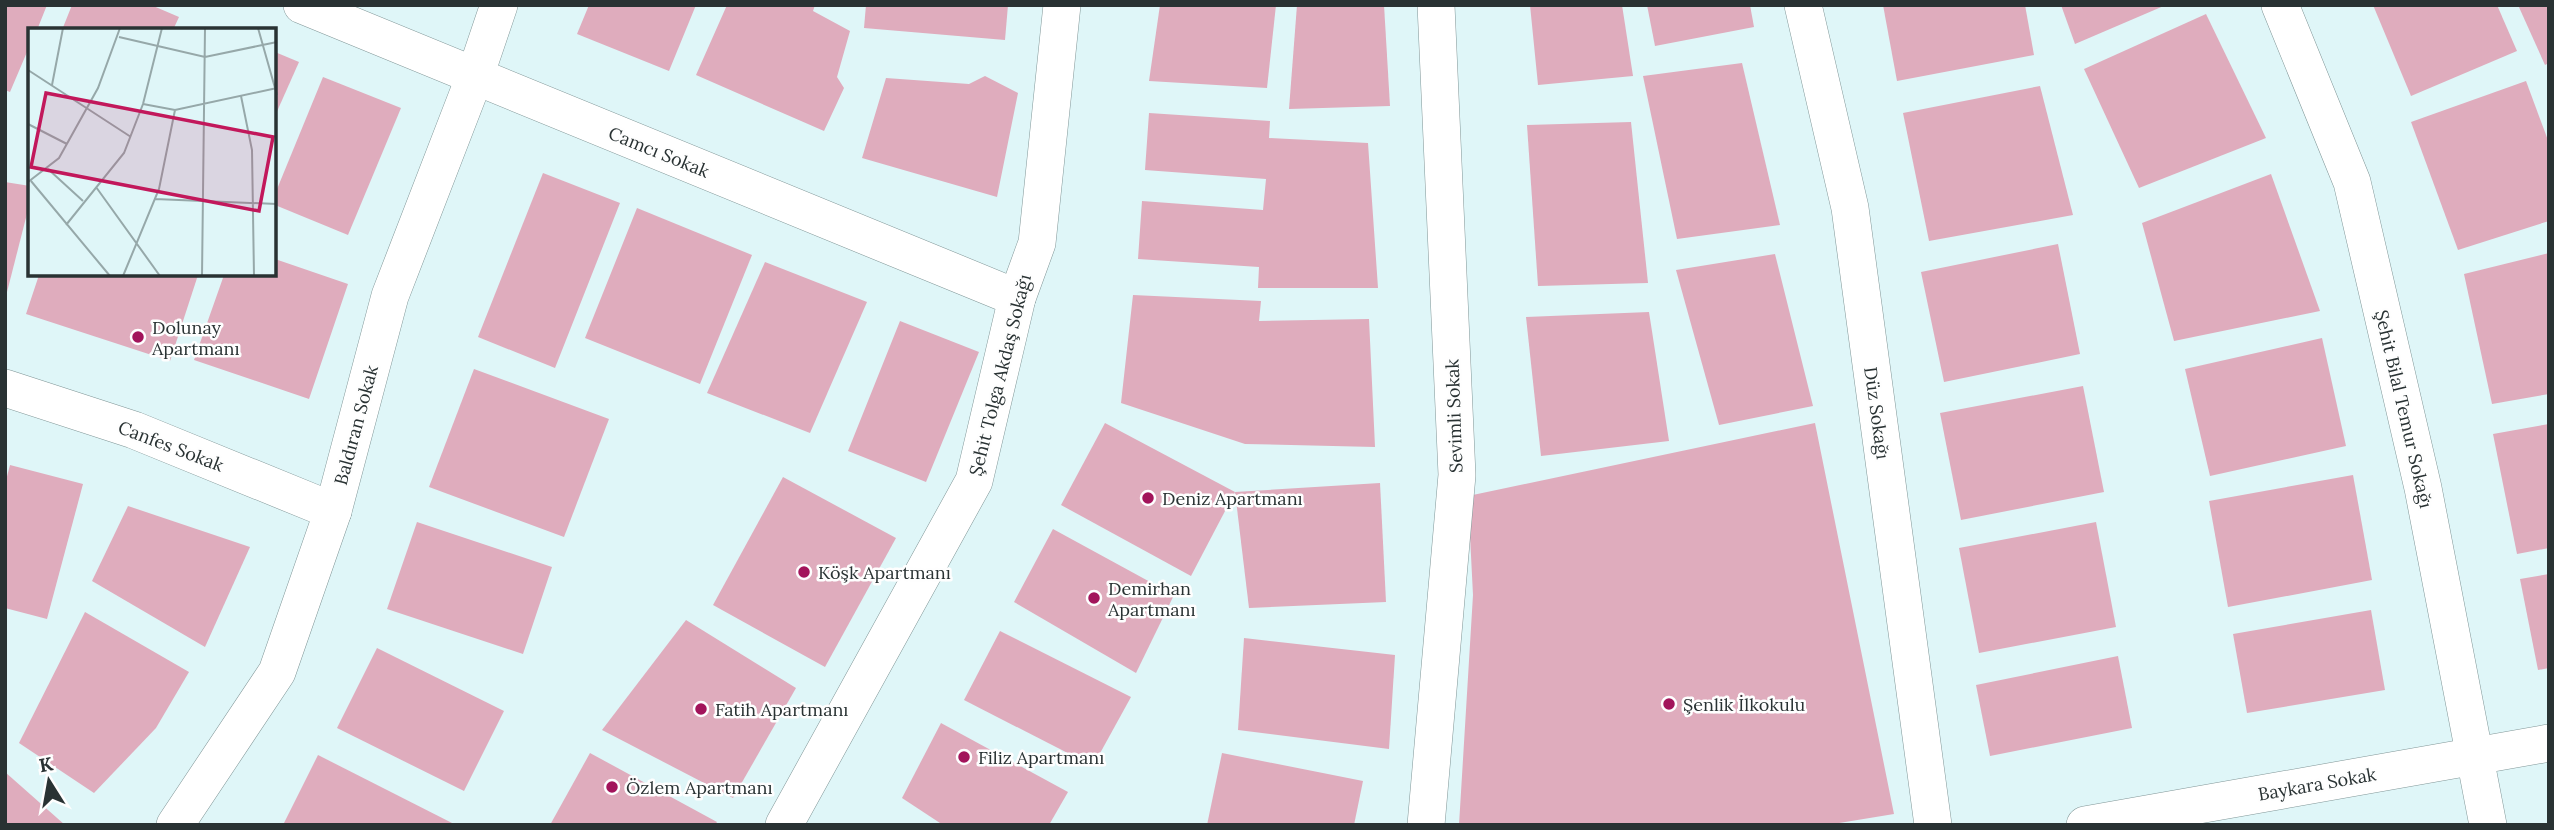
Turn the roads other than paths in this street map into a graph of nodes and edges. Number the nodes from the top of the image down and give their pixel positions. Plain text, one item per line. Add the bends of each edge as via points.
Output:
1 (302, 5) edge
2 (499, 5) edge
3 (1062, 5) edge
4 (1436, 5) edge
5 (1803, 5) edge
6 (2280, 5) edge
7 (475, 76) junction
8 (1017, 298) junction
9 (5, 388) edge
10 (333, 511) junction
11 (2549, 743) edge
12 (2473, 757) junction
13 (183, 822) edge
14 (784, 825) edge
15 (1426, 825) edge
16 (1933, 825) edge
17 (2085, 825) edge
18 (2488, 825) edge

1 - 7 street, Camcı Sokak
2 - 7 street, Baldıran Sokak
3 - 8 street, Şehit Tolga Akdaş Sokağı via 1037,243
4 - 15 street, Sevimli Sokak via 1457,475
5 - 16 street, Düz Sokağı via 1850,208
6 - 12 street, Şehit Bilal Temur Sokağı via 2352,182 2423,488
7 - 8 street, Camcı Sokak
7 - 10 street, Baldıran Sokak via 390,296
8 - 14 street, Şehit Tolga Akdaş Sokağı via 974,481
9 - 10 street, Canfes Sokak via 134,430
10 - 13 street, Baldıran Sokak via 277,672
11 - 12 street, Baykara Sokak
12 - 17 street, Baykara Sokak
12 - 18 street, Şehit Bilal Temur Sokağı

